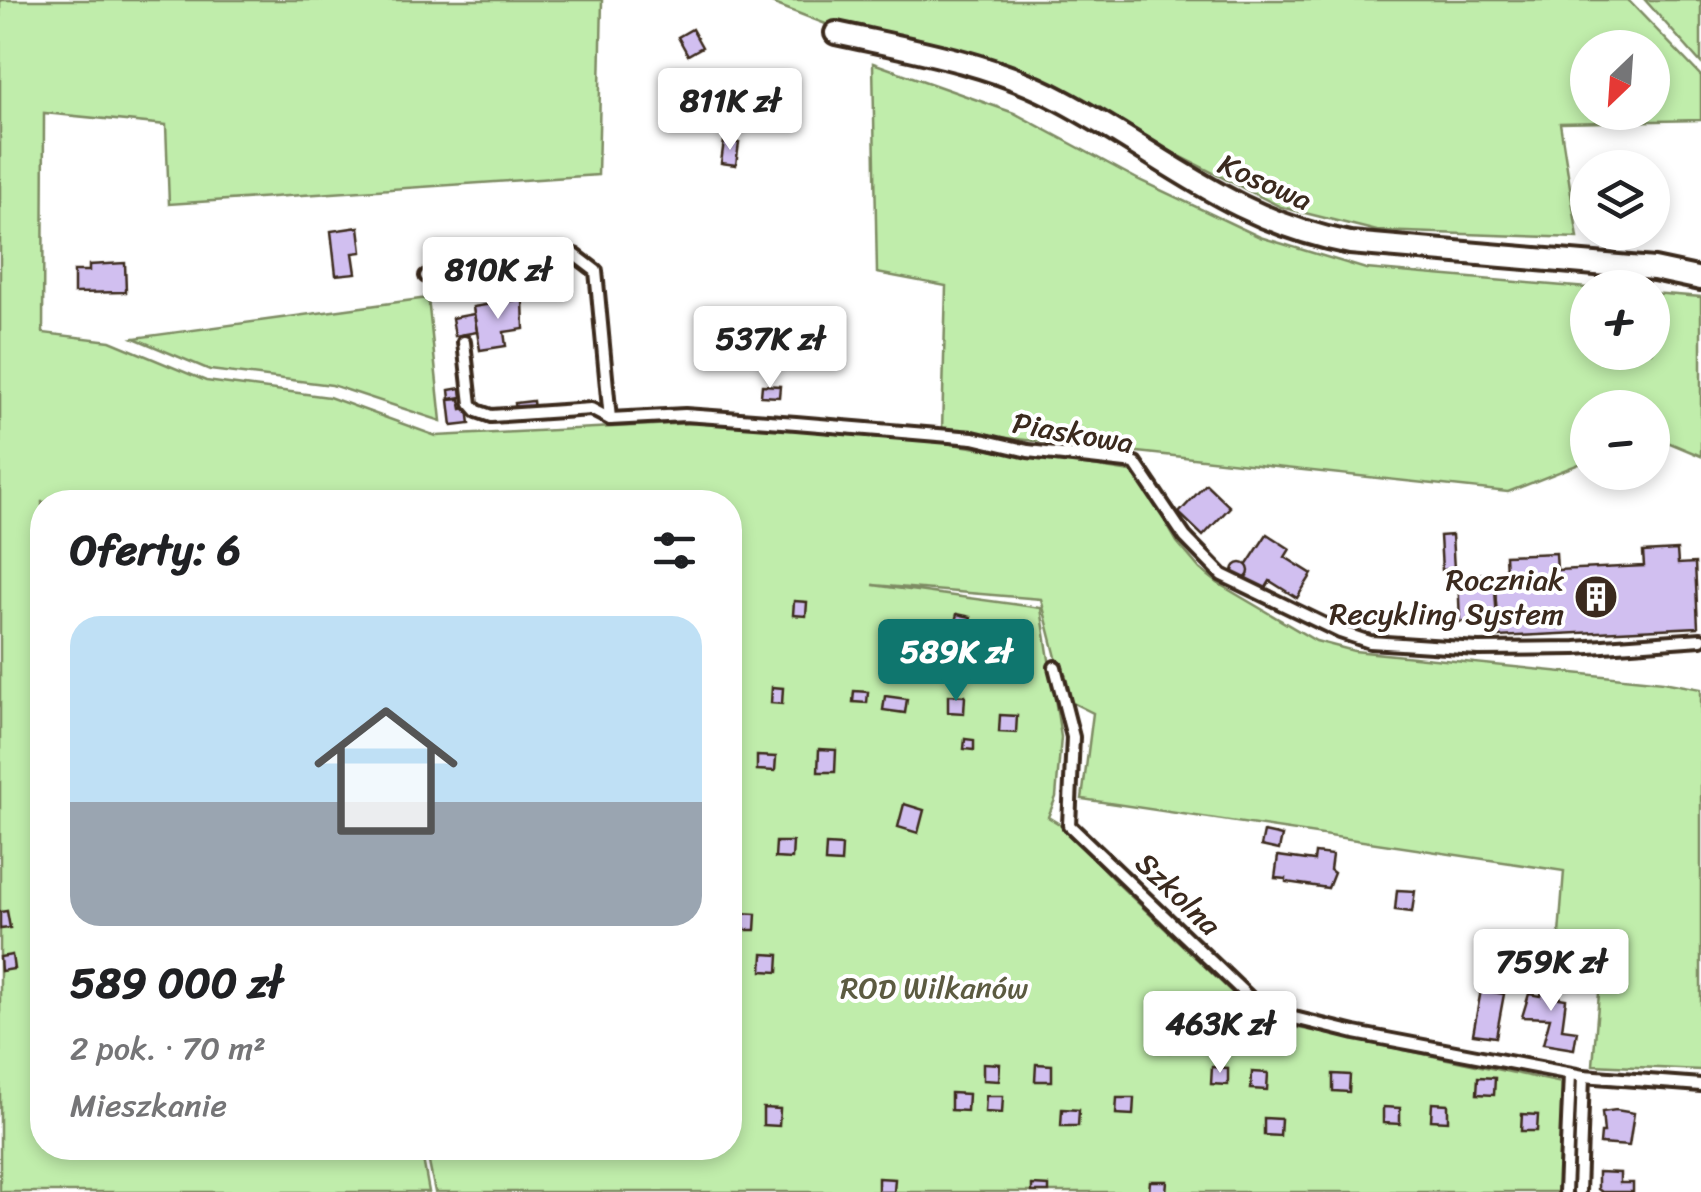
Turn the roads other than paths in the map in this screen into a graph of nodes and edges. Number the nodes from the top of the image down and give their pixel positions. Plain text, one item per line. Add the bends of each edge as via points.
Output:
1 (836, 33) dead end
2 (426, 276) dead end
3 (1701, 280) edge
4 (464, 342) dead end
5 (610, 419) junction
6 (1701, 639) edge
7 (1055, 667) dead end
8 (1570, 1074) junction
9 (1584, 1076) junction
10 (1701, 1085) edge
11 (1566, 1192) edge
12 (1580, 1192) edge

1 - 3 street, Kosowa via 1009,76 1231,204 1313,236 1654,269
2 - 5 lane via 575,255 588,262 596,271
4 - 5 lane, Piaskowa via 477,412 591,409
5 - 6 lane, Piaskowa via 685,416 894,430 1135,463 1185,537 1222,575 1370,642 1478,649
7 - 8 lane, Szkolna via 1073,737 1069,824 1258,1005 1304,1022
8 - 9 lane, Szkolna
8 - 11 lane
9 - 10 lane, Szkolna
9 - 12 lane

